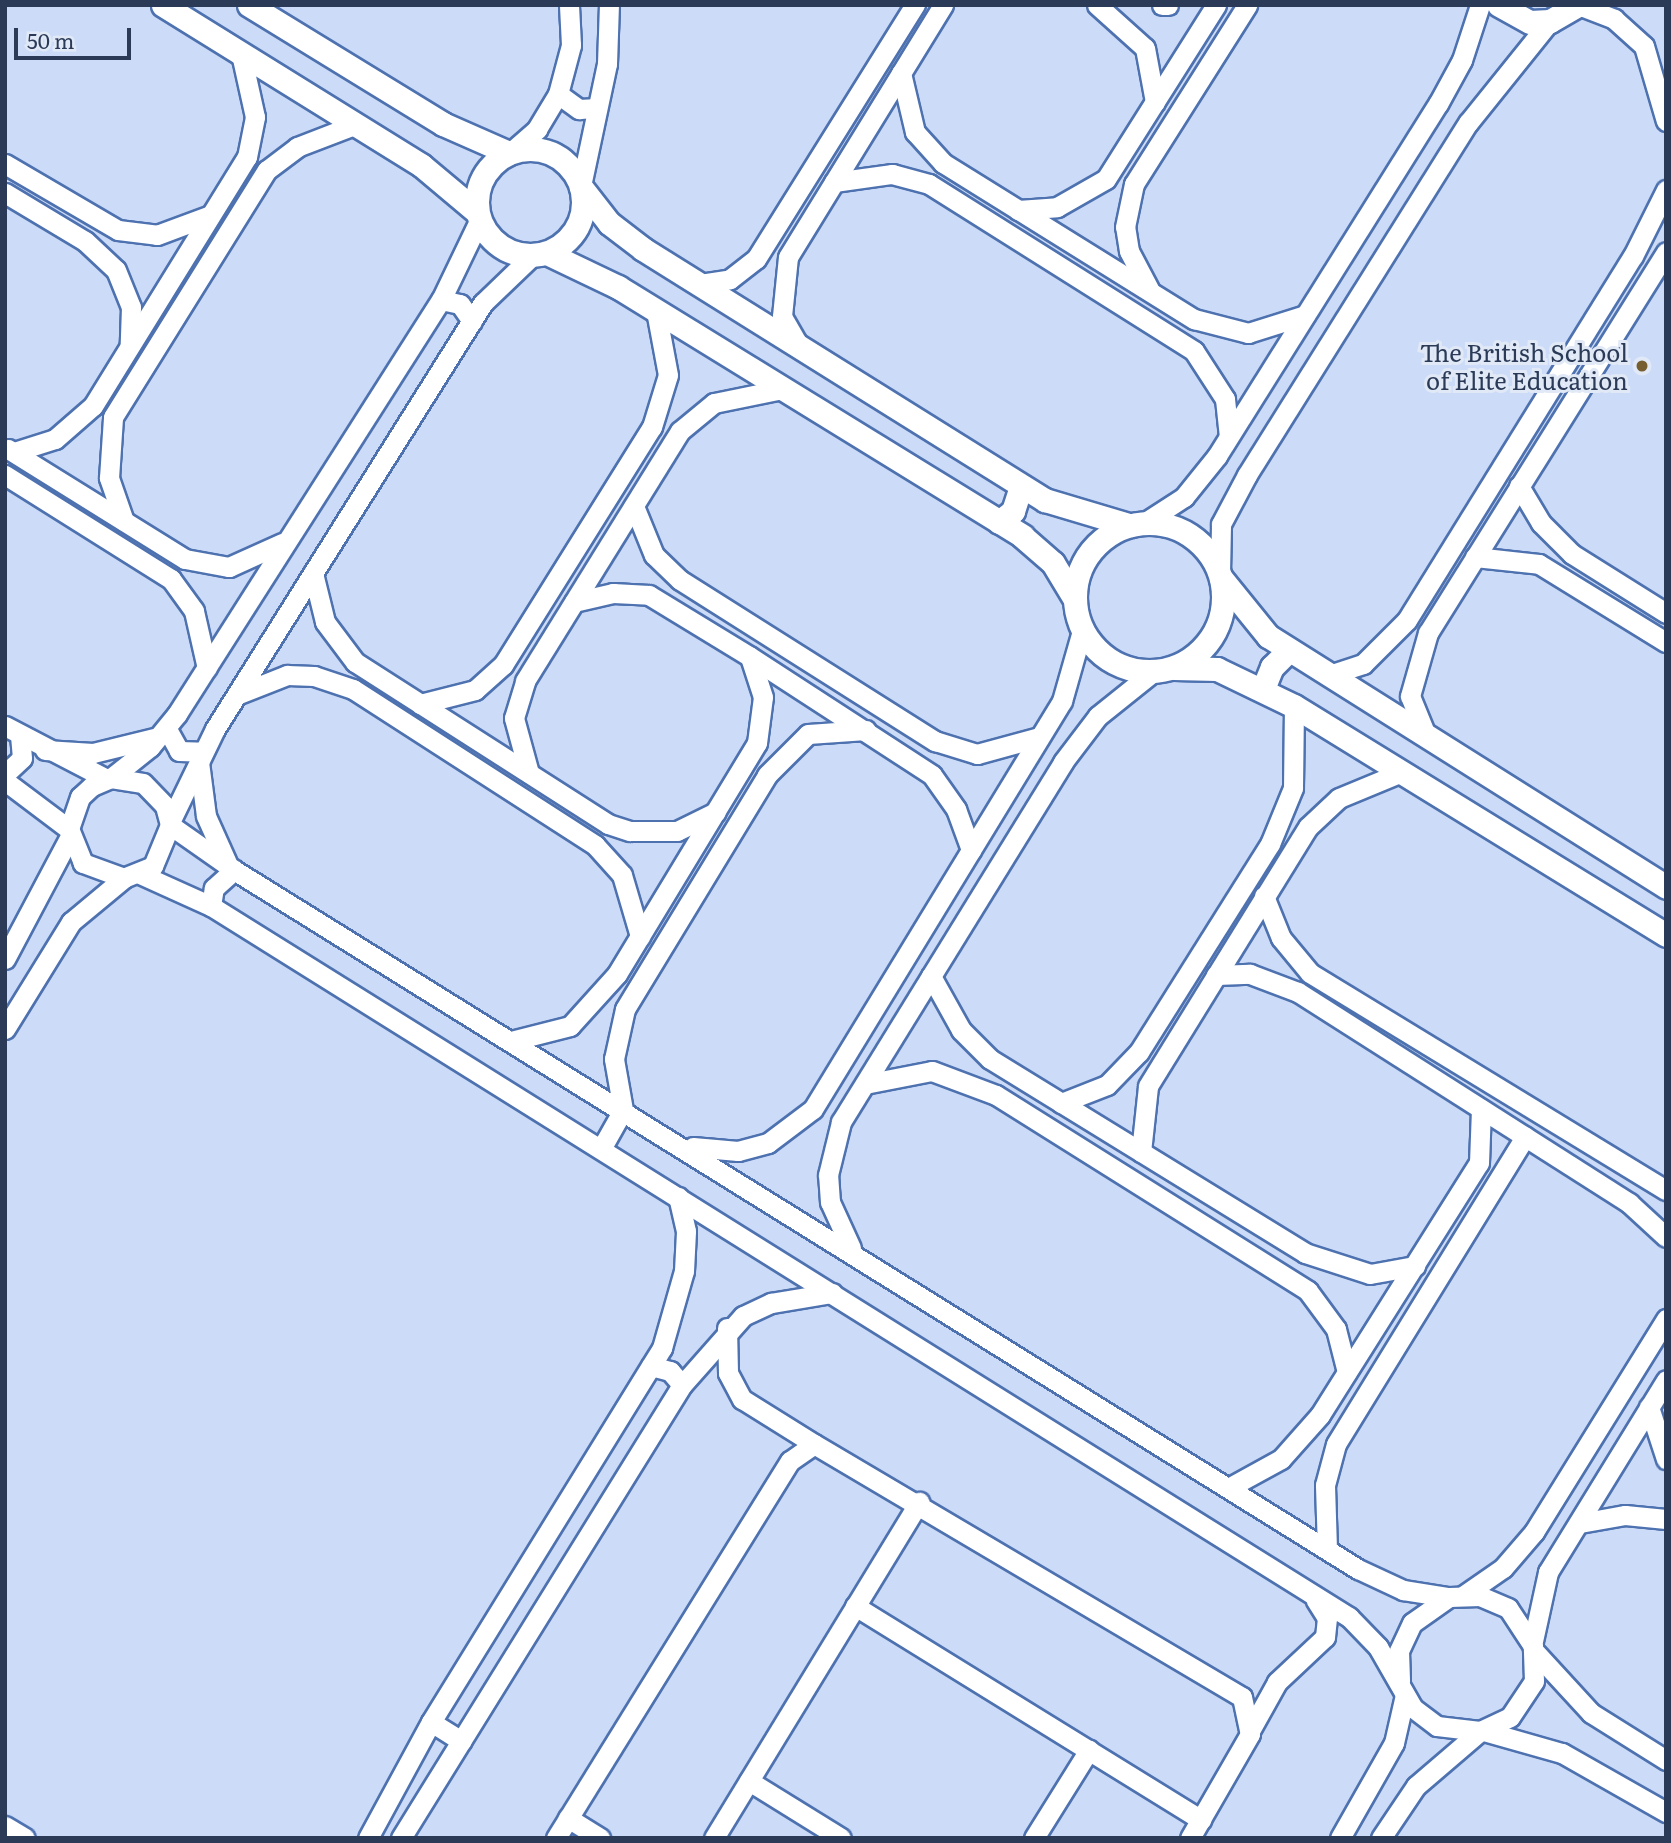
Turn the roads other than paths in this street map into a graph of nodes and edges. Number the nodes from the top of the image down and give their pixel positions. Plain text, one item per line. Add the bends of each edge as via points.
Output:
1 (163, 5) edge
2 (249, 5) edge
3 (569, 5) edge
4 (609, 5) edge
5 (915, 5) edge
6 (943, 5) edge
7 (1097, 5) edge
8 (1162, 5) edge
9 (1168, 5) edge
10 (1216, 5) edge
11 (1247, 5) edge
12 (1480, 5) edge
13 (1499, 5) edge
14 (1578, 5) edge
15 (1550, 21) junction
16 (241, 54) junction
17 (1659, 60) edge
18 (901, 73) junction
19 (558, 94) junction
20 (1156, 103) junction
21 (1438, 104) junction
22 (597, 108) junction
23 (1666, 121) edge
24 (1468, 123) junction
25 (354, 125) junction
26 (510, 152) junction
27 (247, 158) junction
28 (943, 163) junction
29 (5, 164) edge
30 (267, 170) junction
31 (1114, 170) junction
32 (834, 182) junction
33 (929, 184) junction
34 (1133, 184) junction
35 (581, 187) junction
36 (1666, 190) edge
37 (6, 194) edge
38 (1018, 210) junction
39 (212, 214) junction
40 (478, 216) junction
41 (118, 230) junction
42 (767, 243) junction
43 (1666, 252) edge
44 (539, 254) junction
45 (103, 255) junction
46 (788, 257) junction
47 (700, 284) junction
48 (1152, 293) junction
49 (441, 300) junction
50 (656, 311) junction
51 (1306, 315) junction
52 (1195, 319) junction
53 (471, 320) junction
54 (1180, 342) junction
55 (129, 347) junction
56 (802, 349) junction
57 (783, 389) junction
58 (93, 406) junction
59 (658, 415) junction
60 (113, 417) junction
61 (680, 431) junction
62 (1229, 436) junction
63 (10, 450) edge
64 (1217, 456) junction
65 (5, 475) edge
66 (1247, 475) junction
67 (1021, 486) junction
68 (1519, 486) junction
69 (634, 506) junction
70 (124, 522) junction
71 (999, 522) junction
72 (1136, 524) junction
73 (289, 538) junction
74 (1572, 554) junction
75 (1475, 556) junction
76 (185, 559) junction
77 (665, 569) junction
78 (313, 573) junction
79 (1559, 574) junction
80 (1220, 575) junction
81 (171, 579) junction
82 (649, 595) junction
83 (1074, 597) junction
84 (574, 602) junction
85 (1666, 613) edge
86 (1407, 620) junction
87 (1082, 631) junction
88 (1428, 633) junction
89 (1666, 642) edge
90 (1289, 650) junction
91 (749, 656) junction
92 (355, 662) junction
93 (503, 665) junction
94 (207, 668) junction
95 (1163, 670) junction
96 (1329, 675) junction
97 (525, 681) junction
98 (341, 683) junction
99 (1263, 689) junction
100 (236, 697) junction
101 (420, 704) junction
102 (1294, 706) junction
103 (1045, 729) junction
104 (866, 730) junction
105 (13, 731) edge
106 (164, 732) junction
107 (1426, 736) junction
108 (1080, 739) junction
109 (935, 741) junction
110 (45, 750) junction
111 (201, 756) junction
112 (746, 763) junction
113 (920, 765) junction
114 (1402, 772) junction
115 (5, 774) edge
116 (530, 774) junction
117 (767, 775) junction
118 (109, 778) junction
119 (5, 781) edge
120 (716, 811) junction
121 (1286, 812) junction
122 (170, 823) junction
123 (608, 824) junction
124 (1308, 827) junction
125 (69, 833) junction
126 (595, 845) junction
127 (971, 850) junction
128 (232, 869) junction
129 (132, 876) junction
130 (1666, 887) edge
131 (1264, 896) junction
132 (211, 906) junction
133 (1666, 935) edge
134 (640, 936) junction
135 (5, 959) edge
136 (1310, 973) junction
137 (617, 974) junction
138 (1216, 975) junction
139 (931, 976) junction
140 (638, 986) junction
141 (1298, 992) junction
142 (5, 1029) edge
143 (511, 1041) junction
144 (1139, 1052) junction
145 (990, 1059) junction
146 (1159, 1066) junction
147 (976, 1083) junction
148 (864, 1084) junction
149 (1061, 1103) junction
150 (813, 1109) junction
151 (1481, 1109) junction
152 (623, 1110) junction
153 (841, 1122) junction
154 (1525, 1137) junction
155 (678, 1142) junction
156 (601, 1149) junction
157 (1142, 1152) junction
158 (1644, 1182) junction
159 (1666, 1190) edge
160 (678, 1197) junction
161 (1629, 1203) junction
162 (1666, 1237) edge
163 (853, 1252) junction
164 (1305, 1253) junction
165 (1415, 1266) junction
166 (1290, 1277) junction
167 (832, 1293) junction
168 (1666, 1319) edge
169 (727, 1328) junction
170 (652, 1366) junction
171 (1347, 1372) junction
172 (1666, 1380) edge
173 (682, 1385) junction
174 (1336, 1390) junction
175 (1359, 1403) junction
176 (1649, 1407) junction
177 (814, 1444) junction
178 (1666, 1460) edge
179 (1230, 1487) junction
180 (919, 1502) junction
181 (1547, 1513) junction
182 (1666, 1519) edge
183 (1577, 1526) junction
184 (1327, 1549) junction
185 (1312, 1595) junction
186 (1457, 1596) junction
187 (855, 1606) junction
188 (1534, 1649) junction
189 (1403, 1688) junction
190 (430, 1722) junction
191 (1482, 1731) junction
192 (1250, 1734) junction
193 (461, 1741) junction
194 (1089, 1750) junction
195 (1666, 1760) edge
196 (749, 1781) junction
197 (1666, 1812) edge
198 (568, 1818) junction
199 (1201, 1820) junction
200 (5, 1826) edge
201 (25, 1838) edge
202 (369, 1838) edge
203 (401, 1838) edge
204 (556, 1838) edge
205 (600, 1838) edge
206 (714, 1838) edge
207 (841, 1838) edge
208 (1034, 1838) edge
209 (1190, 1838) edge
210 (1340, 1838) edge
211 (1381, 1838) edge

1 - 16 street
2 - 26 street via 443,124
3 - 19 street via 571,46
4 - 22 street via 607,64
5 - 42 street
6 - 18 street
7 - 20 street via 1144,48
8 - 9 street
10 - 20 street
11 - 34 street
12 - 21 street via 1462,60
13 - 15 street via 1530,22
14 - 15 street
14 - 17 street via 1631,30
15 - 24 street
16 - 25 street
16 - 27 street via 255,117
17 - 23 street
18 - 28 street via 915,132
18 - 32 street
19 - 22 street via 579,109
19 - 26 street via 537,129
20 - 31 street
21 - 24 street via 1459,109
21 - 51 street
22 - 35 street
24 - 66 street
25 - 30 street via 297,146
25 - 40 street via 442,180
26 - 35 street via 554,154
26 - 40 street via 482,177
27 - 30 street via 262,156
27 - 39 street
28 - 33 street via 930,173
28 - 38 street
29 - 41 street
30 - 60 street
31 - 34 street via 1119,183
31 - 38 street via 1076,201
32 - 33 street via 882,173
32 - 46 street
33 - 54 street
34 - 48 street via 1125,228 1129,251
35 - 44 street via 577,227
35 - 47 street via 609,223
36 - 86 street via 1633,256
37 - 45 street
38 - 48 street
39 - 41 street via 157,235
39 - 55 street
40 - 44 street via 500,247
40 - 49 street
41 - 45 street via 117,246
42 - 46 street via 775,254
42 - 47 street via 745,270
43 - 68 street
44 - 50 street
44 - 53 street
45 - 55 street via 131,307
46 - 56 street via 782,316
47 - 56 street
48 - 52 street
49 - 53 street via 460,304
49 - 73 street
50 - 57 street
50 - 59 street via 668,375
51 - 52 street via 1248,333
51 - 62 street
52 - 54 street via 1193,334
53 - 78 street
54 - 62 street via 1218,381
55 - 58 street
56 - 67 street
57 - 61 street via 714,403
57 - 71 street
58 - 60 street via 103,417
58 - 63 street via 55,439
59 - 61 street via 673,419
59 - 93 street
60 - 70 street via 109,478
61 - 69 street
62 - 64 street
63 - 70 street
64 - 66 street via 1224,469
64 - 72 street via 1184,497
65 - 81 street
66 - 80 street via 1221,524
67 - 71 street via 1013,511
67 - 72 street via 1064,510
68 - 74 street via 1541,523
68 - 75 street
69 - 77 street via 645,540
69 - 84 street
70 - 76 street
71 - 83 street via 1053,563
72 - 80 street via 1182,530 1198,541
72 - 83 street via 1090,553
73 - 76 street via 240,564
73 - 94 street
74 - 79 street via 1562,559
74 - 85 street
75 - 79 street via 1519,557
75 - 88 street
76 - 81 street via 183,573
77 - 82 street via 654,576
77 - 109 street
78 - 92 street via 325,622
78 - 100 street
79 - 89 street
80 - 90 street via 1250,619
80 - 95 street via 1215,632
81 - 94 street via 194,611
82 - 84 street via 613,593
82 - 91 street
83 - 87 street
84 - 97 street
86 - 88 street via 1413,634
86 - 96 street via 1363,664
87 - 95 street via 1104,657
87 - 103 street via 1072,679
88 - 107 street via 1410,696
90 - 96 street
90 - 99 street via 1272,667
91 - 104 street
91 - 112 street via 759,675 763,719
92 - 98 street via 342,669
92 - 101 street
93 - 97 street
93 - 101 street via 457,698
94 - 106 street
95 - 99 street via 1217,669
95 - 108 street via 1115,699
96 - 107 street
97 - 116 street via 515,738
98 - 100 street via 286,675
98 - 126 street
99 - 102 street
100 - 111 street
101 - 116 street
102 - 114 street
102 - 121 street via 1297,762
103 - 108 street via 1071,727
103 - 109 street via 1021,747 977,754
103 - 127 street
104 - 113 street
104 - 117 street via 808,734
105 - 110 street
105 - 115 street via 22,758
106 - 110 street via 93,752
106 - 111 street via 179,751
106 - 118 street
107 - 130 street
108 - 139 street
109 - 113 street
110 - 118 street
111 - 122 street
111 - 128 street via 206,816
112 - 117 street
112 - 120 street
113 - 127 street via 945,791
114 - 124 street via 1339,798
114 - 133 street
116 - 123 street
117 - 140 street
118 - 122 street via 150,788
118 - 125 street via 79,797
119 - 125 street
120 - 123 street via 677,831
120 - 134 street
121 - 124 street
121 - 144 street
122 - 128 street
122 - 129 street via 163,854
123 - 126 street
124 - 131 street
125 - 129 street via 83,863
125 - 135 street
126 - 134 street via 622,876
127 - 150 street
128 - 132 street via 219,880
128 - 143 street
129 - 132 street
129 - 142 street via 71,922
131 - 136 street via 1281,938
131 - 138 street
132 - 156 street
134 - 137 street
136 - 141 street via 1296,980
136 - 158 street
137 - 140 street
137 - 143 street via 570,1026
138 - 141 street via 1250,974
138 - 146 street
139 - 145 street via 961,1030
139 - 148 street
140 - 152 street via 614,1059
141 - 151 street
143 - 152 street
144 - 146 street via 1143,1067
144 - 149 street via 1107,1084
145 - 147 street via 976,1070
145 - 149 street
146 - 157 street via 1142,1107
147 - 148 street via 932,1071
147 - 166 street
148 - 153 street
149 - 157 street
150 - 153 street via 824,1121
150 - 155 street via 768,1143 738,1151
151 - 154 street
151 - 165 street via 1479,1163
152 - 155 street
152 - 156 street
153 - 163 street via 830,1161 830,1202
154 - 161 street
154 - 175 street
155 - 163 street
156 - 160 street
157 - 164 street
158 - 159 street
158 - 161 street
160 - 167 street
160 - 170 street via 686,1231 684,1271
161 - 162 street
163 - 179 street
164 - 165 street via 1370,1274
164 - 166 street via 1303,1271
165 - 171 street
166 - 171 street via 1336,1329
167 - 169 street via 771,1303
167 - 185 street
168 - 181 street
169 - 173 street
169 - 177 street via 725,1358 743,1399
170 - 173 street via 670,1371
170 - 190 street
171 - 174 street
172 - 176 street
173 - 193 street
174 - 175 street via 1342,1400
174 - 179 street via 1281,1459
175 - 184 street via 1329,1465 1323,1506
176 - 178 street
176 - 183 street
177 - 180 street
177 - 198 street via 790,1461
179 - 184 street
180 - 187 street
180 - 192 street via 1231,1687 1249,1710
181 - 183 street
181 - 186 street via 1503,1568
182 - 183 street via 1625,1515
183 - 188 street via 1539,1596
184 - 186 street via 1403,1590
185 - 189 street via 1364,1631
185 - 192 street via 1327,1618 1325,1637 1277,1682
186 - 188 street via 1508,1608
186 - 189 street via 1412,1623 1399,1651
187 - 194 street
187 - 196 street
188 - 191 street via 1528,1695 1510,1717
188 - 195 street via 1591,1713
189 - 191 street via 1437,1726
189 - 210 street via 1394,1743
190 - 193 street
190 - 202 street
191 - 197 street via 1562,1754
191 - 211 street via 1416,1786
192 - 199 street
193 - 203 street
194 - 199 street
194 - 208 street
196 - 206 street
196 - 207 street
198 - 204 street
198 - 205 street
199 - 209 street
200 - 201 street

